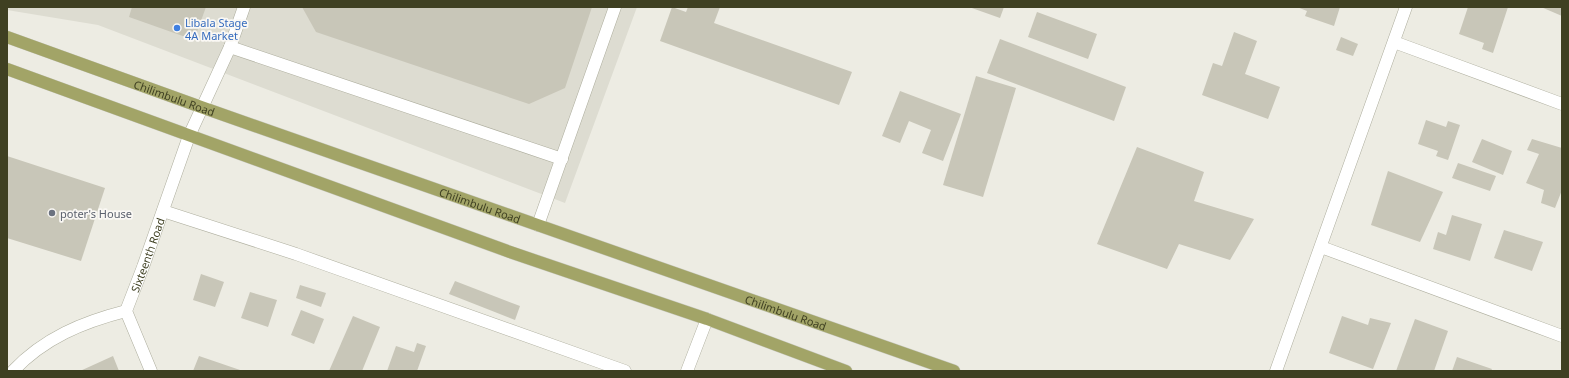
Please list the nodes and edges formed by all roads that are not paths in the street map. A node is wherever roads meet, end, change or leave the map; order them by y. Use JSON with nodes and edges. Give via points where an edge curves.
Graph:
{"nodes":[{"id":1,"x":244,"y":7,"type":"edge"},
{"id":2,"x":615,"y":7,"type":"edge"},
{"id":3,"x":1406,"y":7,"type":"edge"},
{"id":4,"x":7,"y":38,"type":"edge"},
{"id":5,"x":1394,"y":42,"type":"junction"},
{"id":6,"x":230,"y":46,"type":"junction"},
{"id":7,"x":7,"y":69,"type":"edge"},
{"id":8,"x":1562,"y":104,"type":"edge"},
{"id":9,"x":201,"y":107,"type":"junction"},
{"id":10,"x":189,"y":136,"type":"junction"},
{"id":11,"x":562,"y":159,"type":"junction"},
{"id":12,"x":163,"y":211,"type":"junction"},
{"id":13,"x":538,"y":225,"type":"junction"},
{"id":14,"x":1321,"y":247,"type":"junction"},
{"id":15,"x":126,"y":311,"type":"junction"},
{"id":16,"x":706,"y":319,"type":"junction"},
{"id":17,"x":1562,"y":336,"type":"edge"},
{"id":18,"x":13,"y":371,"type":"edge"},
{"id":19,"x":151,"y":371,"type":"edge"},
{"id":20,"x":625,"y":371,"type":"edge"},
{"id":21,"x":686,"y":371,"type":"edge"},
{"id":22,"x":846,"y":371,"type":"edge"},
{"id":23,"x":954,"y":371,"type":"edge"},
{"id":24,"x":1276,"y":371,"type":"edge"}],
"edges":[{"from":1,"to":6,"type":"street","name":"Sixteenth Road"},
{"from":2,"to":11,"type":"street"},
{"from":3,"to":5,"type":"street"},
{"from":4,"to":9,"type":"main road","name":"Chilimbulu Road"},
{"from":5,"to":8,"type":"street"},
{"from":5,"to":14,"type":"street"},
{"from":6,"to":9,"type":"street","name":"Sixteenth Road"},
{"from":6,"to":11,"type":"street"},
{"from":7,"to":10,"type":"main road"},
{"from":9,"to":10,"type":"street","name":"Sixteenth Road"},
{"from":9,"to":13,"type":"main road","name":"Chilimbulu Road"},
{"from":10,"to":12,"type":"street","name":"Sixteenth Road"},
{"from":10,"to":16,"type":"main road","via":[[510,252]]},
{"from":11,"to":13,"type":"street"},
{"from":12,"to":15,"type":"street","name":"Sixteenth Road"},
{"from":12,"to":20,"type":"street","via":[[296,254]]},
{"from":13,"to":23,"type":"main road","name":"Chilimbulu Road"},
{"from":14,"to":17,"type":"street"},
{"from":14,"to":24,"type":"street"},
{"from":15,"to":18,"type":"street","via":[[101,317],[62,333],[27,356]]},
{"from":15,"to":19,"type":"street"},
{"from":16,"to":21,"type":"street"},
{"from":16,"to":22,"type":"main road"}]}
